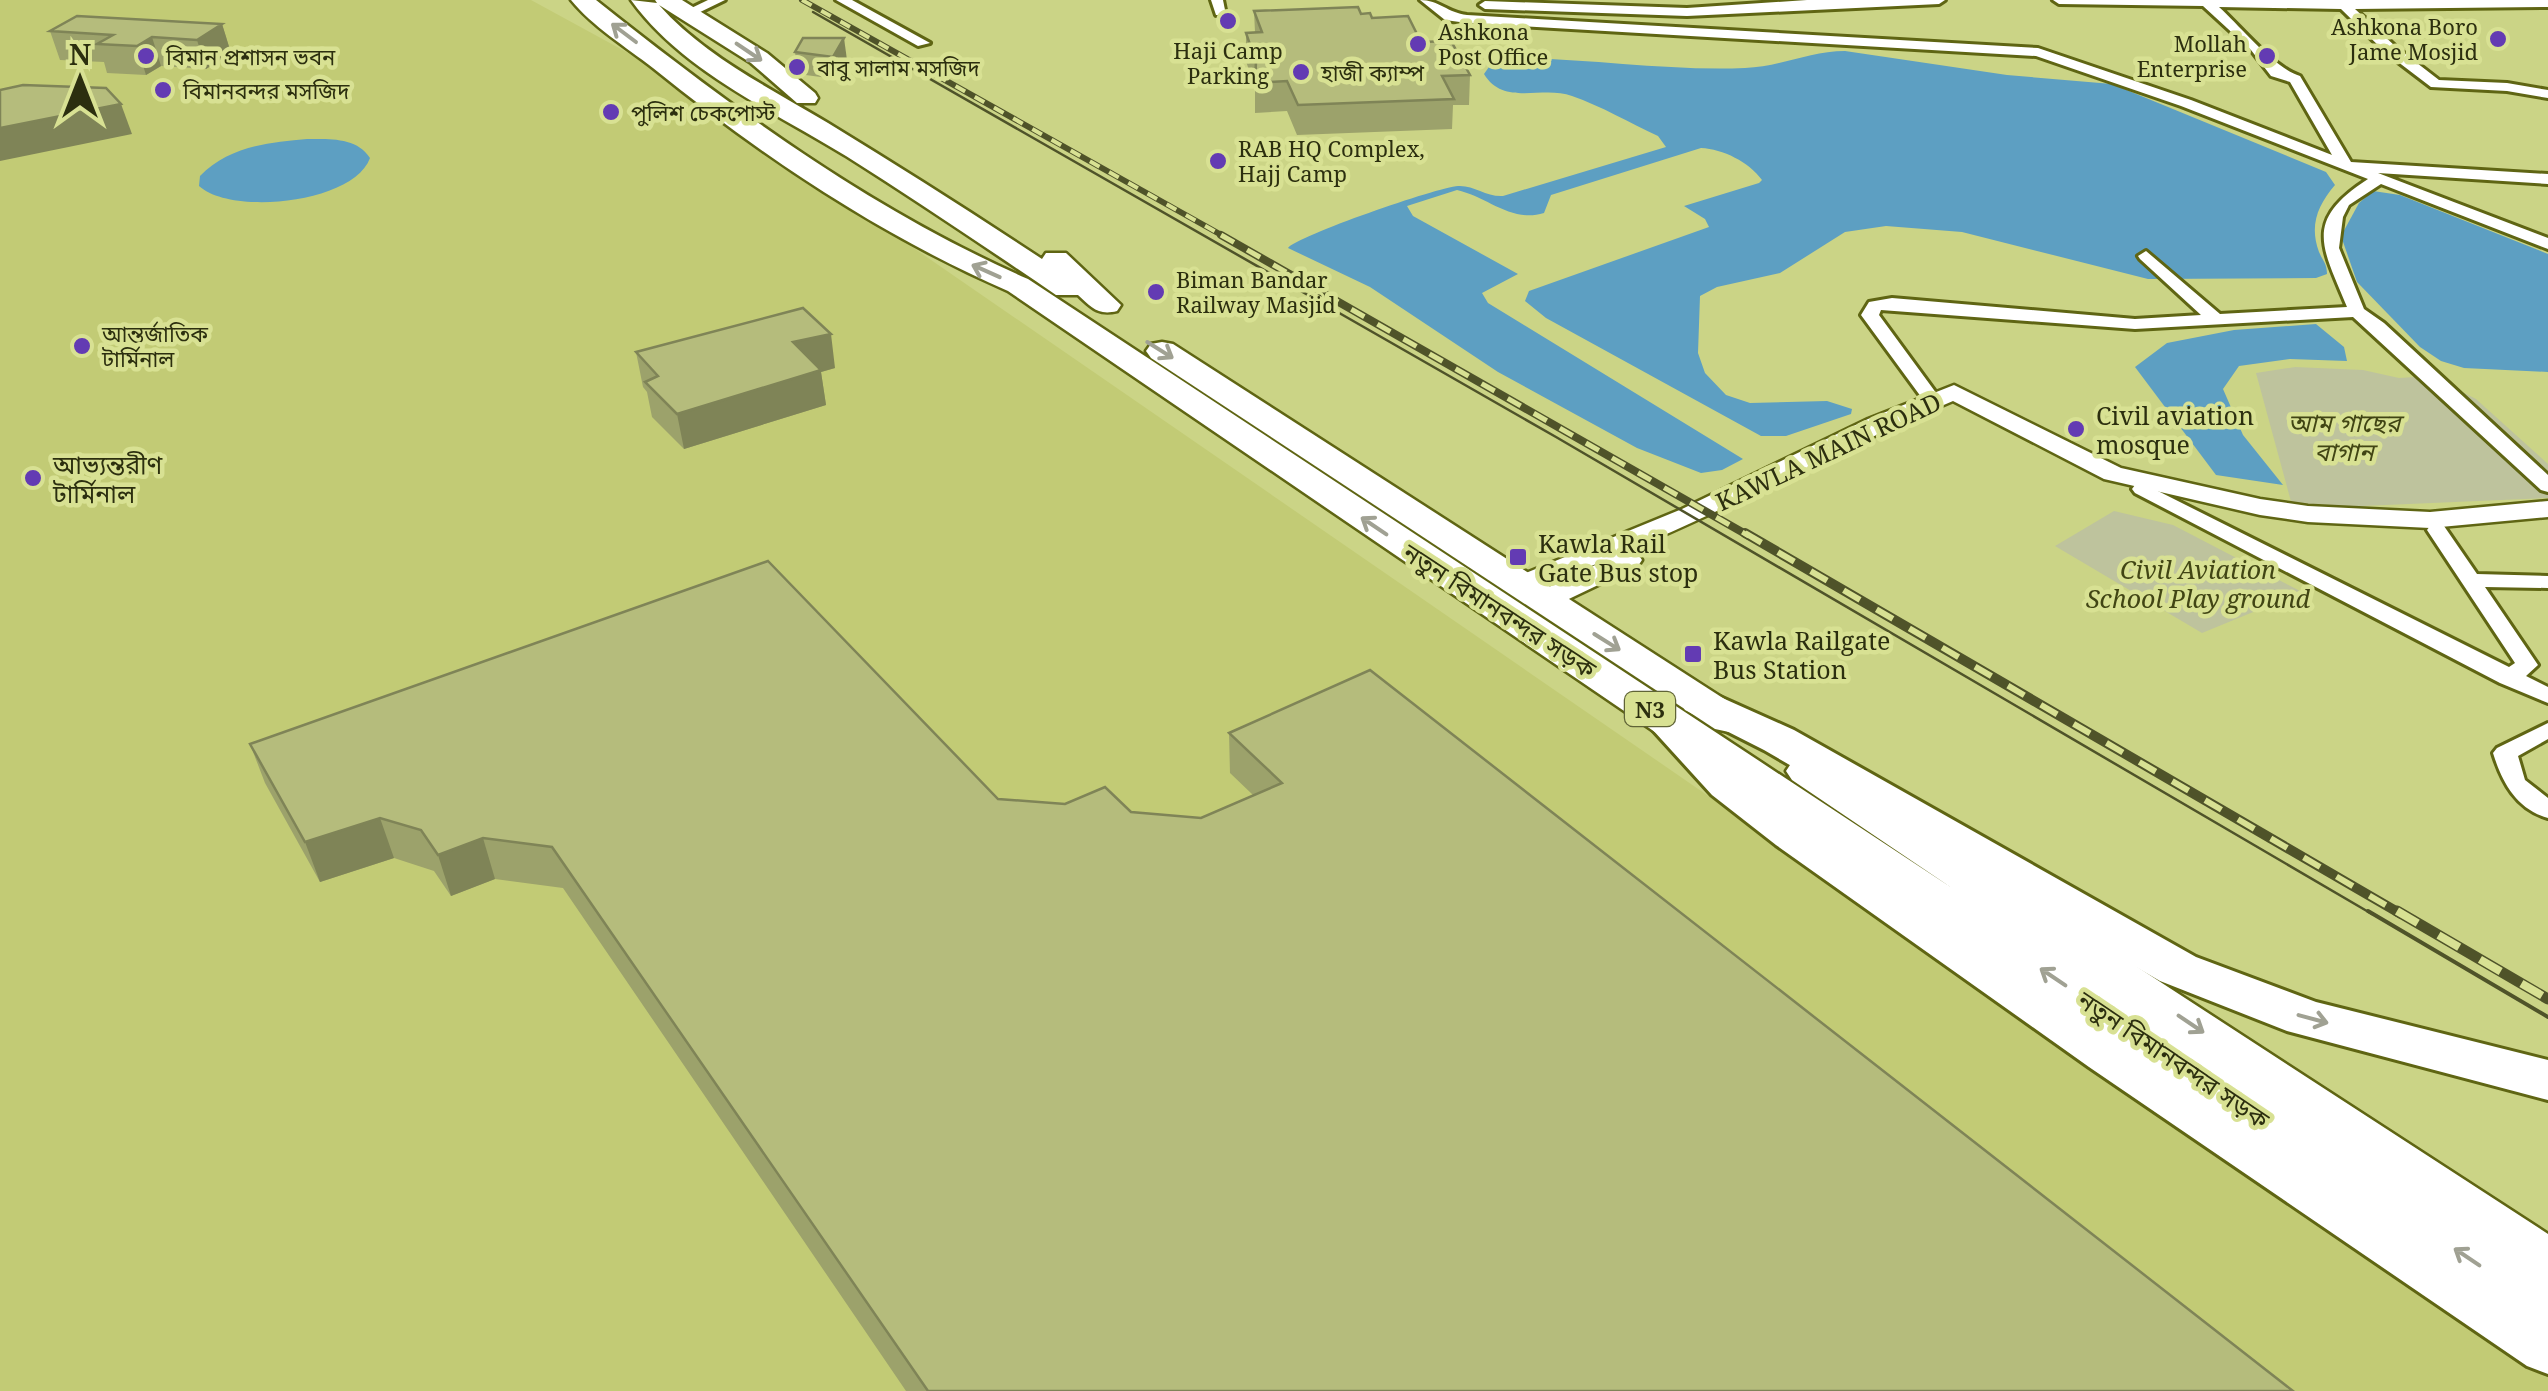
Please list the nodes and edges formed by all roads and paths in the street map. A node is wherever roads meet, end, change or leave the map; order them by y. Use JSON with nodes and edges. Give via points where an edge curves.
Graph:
{"nodes":[{"id":1,"x":582,"y":0,"type":"edge"},
{"id":2,"x":642,"y":0,"type":"edge"},
{"id":3,"x":719,"y":0,"type":"edge"},
{"id":4,"x":842,"y":0,"type":"edge"},
{"id":5,"x":1924,"y":0,"type":"edge"},
{"id":6,"x":1939,"y":0,"type":"edge"},
{"id":7,"x":2059,"y":0,"type":"edge"},
{"id":8,"x":2109,"y":1,"type":"edge"},
{"id":9,"x":1429,"y":2,"type":"edge"},
{"id":10,"x":2206,"y":2,"type":"edge"},
{"id":11,"x":2324,"y":2,"type":"edge"},
{"id":12,"x":2424,"y":2,"type":"edge"},
{"id":13,"x":1563,"y":3,"type":"edge"},
{"id":14,"x":2548,"y":3,"type":"edge"},
{"id":15,"x":1738,"y":4,"type":"edge"},
{"id":16,"x":2344,"y":5,"type":"junction"},
{"id":17,"x":676,"y":6,"type":"edge"},
{"id":18,"x":922,"y":43,"type":"dead end"},
{"id":19,"x":2548,"y":94,"type":"edge"},
{"id":20,"x":748,"y":106,"type":"junction"},
{"id":21,"x":2346,"y":166,"type":"junction"},
{"id":22,"x":2378,"y":179,"type":"junction"},
{"id":23,"x":2548,"y":179,"type":"edge"},
{"id":24,"x":2548,"y":244,"type":"edge"},
{"id":25,"x":2146,"y":256,"type":"dead end"},
{"id":26,"x":1106,"y":305,"type":"dead end"},
{"id":27,"x":2357,"y":312,"type":"junction"},
{"id":28,"x":2216,"y":320,"type":"junction"},
{"id":29,"x":1932,"y":401,"type":"junction"},
{"id":30,"x":2548,"y":486,"type":"edge"},
{"id":31,"x":2142,"y":488,"type":"junction"},
{"id":32,"x":2548,"y":509,"type":"edge"},
{"id":33,"x":2548,"y":521,"type":"edge"},
{"id":34,"x":2437,"y":530,"type":"junction"},
{"id":35,"x":2472,"y":580,"type":"junction"},
{"id":36,"x":2548,"y":582,"type":"edge"},
{"id":37,"x":1531,"y":594,"type":"junction"},
{"id":38,"x":2508,"y":678,"type":"junction"},
{"id":39,"x":2548,"y":696,"type":"edge"},
{"id":40,"x":1684,"y":710,"type":"junction"},
{"id":41,"x":2548,"y":730,"type":"edge"},
{"id":42,"x":2548,"y":810,"type":"edge"},
{"id":43,"x":2548,"y":1080,"type":"edge"},
{"id":44,"x":2548,"y":1262,"type":"edge"},
{"id":45,"x":2548,"y":1312,"type":"edge"},
{"id":46,"x":2548,"y":1348,"type":"edge"}],
"edges":[{"from":20,"to":1,"type":"highway","number":"N3","one_way":true,"via":[[666,66]]},
{"from":2,"to":20,"type":"highway","number":"N3"},
{"from":3,"to":17,"type":"street"},
{"from":4,"to":18,"type":"street"},
{"from":5,"to":6,"type":"street"},
{"from":5,"to":15,"type":"street"},
{"from":7,"to":8,"type":"street"},
{"from":8,"to":10,"type":"street"},
{"from":9,"to":13,"type":"street"},
{"from":9,"to":21,"type":"street","via":[[1467,19],[2015,48],[2078,63]]},
{"from":10,"to":11,"type":"street"},
{"from":10,"to":21,"type":"street","via":[[2276,74],[2295,79]]},
{"from":11,"to":16,"type":"street"},
{"from":12,"to":14,"type":"street"},
{"from":12,"to":16,"type":"street"},
{"from":13,"to":15,"type":"street","via":[[1659,12]]},
{"from":16,"to":19,"type":"street","via":[[2436,84]]},
{"from":17,"to":26,"type":"highway","one_way":true,"via":[[882,149],[1035,242]]},
{"from":20,"to":37,"type":"highway","name":"নতুন বিমানবন্দর সড়ক","number":"N3","one_way":true,"via":[[1025,258]]},
{"from":40,"to":20,"type":"highway","name":"নতুন বিমানবন্দর সড়ক","number":"N3","one_way":true,"via":[[1018,285],[888,220]]},
{"from":21,"to":22,"type":"street"},
{"from":21,"to":23,"type":"street"},
{"from":22,"to":24,"type":"street"},
{"from":22,"to":27,"type":"street","via":[[2343,202],[2331,236],[2337,270]]},
{"from":25,"to":28,"type":"street"},
{"from":27,"to":28,"type":"street"},
{"from":27,"to":30,"type":"street"},
{"from":28,"to":29,"type":"street","via":[[2135,324],[1875,306],[1870,314]]},
{"from":29,"to":32,"type":"street","name":"KAWLA MAIN ROAD","via":[[1954,392],[2112,474],[2260,507],[2430,520]]},
{"from":29,"to":37,"type":"street","name":"KAWLA MAIN ROAD"},
{"from":31,"to":34,"type":"street","name":"KAWLA MAIN ROAD","via":[[2264,515]]},
{"from":31,"to":37,"type":"street","name":"KAWLA MAIN ROAD","via":[[1952,405]]},
{"from":31,"to":38,"type":"street"},
{"from":33,"to":34,"type":"street","name":"KAWLA MAIN ROAD"},
{"from":34,"to":35,"type":"street"},
{"from":35,"to":36,"type":"street"},
{"from":35,"to":38,"type":"street","via":[[2527,665]]},
{"from":37,"to":40,"type":"highway","name":"নতুন বিমানবন্দর সড়ক","number":"N3","one_way":true},
{"from":38,"to":39,"type":"street"},
{"from":40,"to":43,"type":"highway","one_way":true,"via":[[1809,757],[2192,975],[2305,1018]]},
{"from":40,"to":44,"type":"highway","name":"নতুন বিমানবন্দর সড়ক","number":"N3","one_way":true},
{"from":45,"to":40,"type":"highway","name":"নতুন বিমানবন্দর সড়ক","number":"N3","one_way":true},
{"from":40,"to":46,"type":"highway","via":[[1728,784],[1792,834]]},
{"from":41,"to":42,"type":"street","via":[[2505,753],[2514,783]]}]}
